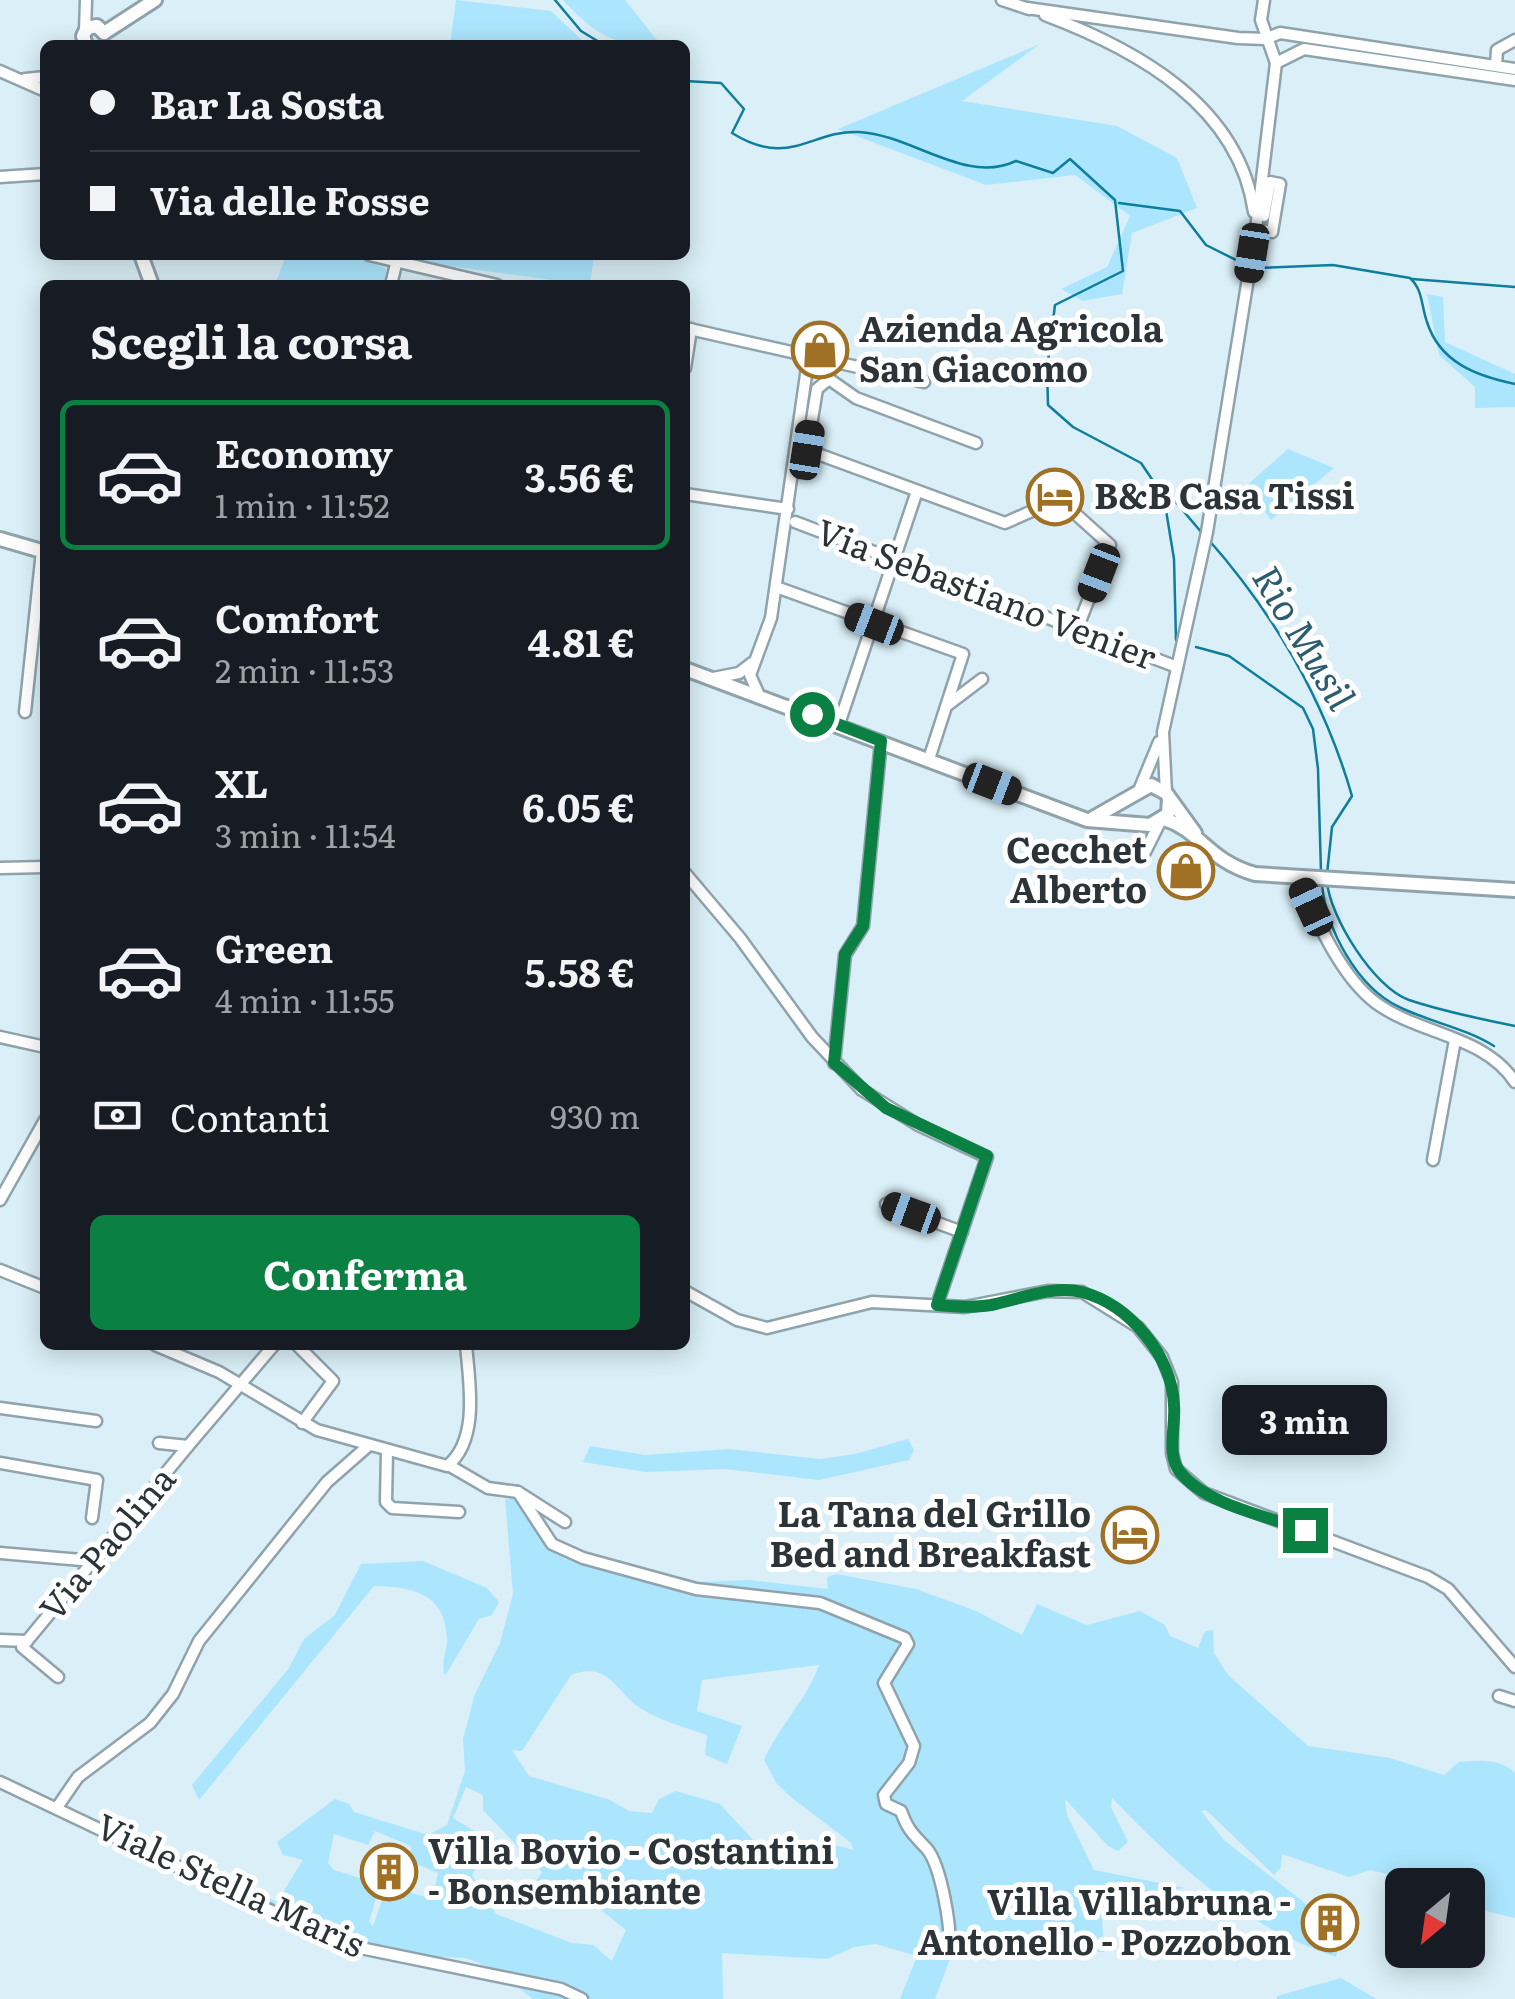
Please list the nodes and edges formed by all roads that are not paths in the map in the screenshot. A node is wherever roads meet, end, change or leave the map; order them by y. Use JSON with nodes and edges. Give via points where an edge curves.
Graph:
{"nodes":[{"id":1,"x":86,"y":0,"type":"edge"},
{"id":2,"x":155,"y":0,"type":"edge"},
{"id":3,"x":1002,"y":0,"type":"edge"},
{"id":4,"x":1264,"y":0,"type":"edge"},
{"id":5,"x":1027,"y":8,"type":"junction"},
{"id":6,"x":1131,"y":23,"type":"junction"},
{"id":7,"x":103,"y":39,"type":"edge"},
{"id":8,"x":1265,"y":39,"type":"junction"},
{"id":9,"x":86,"y":40,"type":"edge"},
{"id":10,"x":87,"y":40,"type":"edge"},
{"id":11,"x":1515,"y":40,"type":"edge"},
{"id":12,"x":1124,"y":51,"type":"junction"},
{"id":13,"x":1276,"y":62,"type":"junction"},
{"id":14,"x":1496,"y":66,"type":"junction"},
{"id":15,"x":1515,"y":69,"type":"edge"},
{"id":16,"x":0,"y":70,"type":"edge"},
{"id":17,"x":40,"y":77,"type":"edge"},
{"id":18,"x":24,"y":79,"type":"junction"},
{"id":19,"x":1515,"y":80,"type":"edge"},
{"id":20,"x":40,"y":90,"type":"edge"},
{"id":21,"x":40,"y":174,"type":"edge"},
{"id":22,"x":0,"y":177,"type":"edge"},
{"id":23,"x":1262,"y":178,"type":"junction"},
{"id":24,"x":1249,"y":181,"type":"junction"},
{"id":25,"x":1259,"y":230,"type":"junction"},
{"id":26,"x":384,"y":260,"type":"edge"},
{"id":27,"x":396,"y":264,"type":"junction"},
{"id":28,"x":393,"y":280,"type":"edge"},
{"id":29,"x":473,"y":280,"type":"edge"},
{"id":30,"x":690,"y":328,"type":"edge"},
{"id":31,"x":809,"y":354,"type":"junction"},
{"id":32,"x":824,"y":358,"type":"junction"},
{"id":33,"x":837,"y":361,"type":"junction"},
{"id":34,"x":831,"y":380,"type":"junction"},
{"id":35,"x":924,"y":382,"type":"dead end"},
{"id":36,"x":976,"y":443,"type":"dead end"},
{"id":37,"x":916,"y":492,"type":"junction"},
{"id":38,"x":690,"y":495,"type":"edge"},
{"id":39,"x":788,"y":509,"type":"junction"},
{"id":40,"x":795,"y":522,"type":"dead end"},
{"id":41,"x":0,"y":539,"type":"edge"},
{"id":42,"x":40,"y":550,"type":"edge"},
{"id":43,"x":894,"y":559,"type":"junction"},
{"id":44,"x":40,"y":578,"type":"edge"},
{"id":45,"x":776,"y":587,"type":"junction"},
{"id":46,"x":874,"y":624,"type":"junction"},
{"id":47,"x":1077,"y":629,"type":"junction"},
{"id":48,"x":756,"y":659,"type":"junction"},
{"id":49,"x":1178,"y":668,"type":"junction"},
{"id":50,"x":690,"y":671,"type":"edge"},
{"id":51,"x":751,"y":672,"type":"junction"},
{"id":52,"x":982,"y":679,"type":"dead end"},
{"id":53,"x":718,"y":680,"type":"junction"},
{"id":54,"x":758,"y":694,"type":"junction"},
{"id":55,"x":948,"y":705,"type":"junction"},
{"id":56,"x":25,"y":712,"type":"dead end"},
{"id":57,"x":839,"y":724,"type":"junction"},
{"id":58,"x":1163,"y":732,"type":"junction"},
{"id":59,"x":881,"y":741,"type":"junction"},
{"id":60,"x":929,"y":760,"type":"junction"},
{"id":61,"x":1136,"y":792,"type":"junction"},
{"id":62,"x":1167,"y":795,"type":"junction"},
{"id":63,"x":1087,"y":820,"type":"junction"},
{"id":64,"x":1162,"y":821,"type":"junction"},
{"id":65,"x":1141,"y":822,"type":"junction"},
{"id":66,"x":1198,"y":840,"type":"junction"},
{"id":67,"x":0,"y":868,"type":"edge"},
{"id":68,"x":40,"y":868,"type":"edge"},
{"id":69,"x":690,"y":879,"type":"edge"},
{"id":70,"x":1304,"y":880,"type":"junction"},
{"id":71,"x":1515,"y":890,"type":"edge"},
{"id":72,"x":0,"y":1037,"type":"edge"},
{"id":73,"x":1455,"y":1040,"type":"junction"},
{"id":74,"x":40,"y":1046,"type":"edge"},
{"id":75,"x":834,"y":1063,"type":"junction"},
{"id":76,"x":1515,"y":1082,"type":"edge"},
{"id":77,"x":40,"y":1129,"type":"edge"},
{"id":78,"x":1433,"y":1160,"type":"dead end"},
{"id":79,"x":0,"y":1200,"type":"edge"},
{"id":80,"x":886,"y":1204,"type":"dead end"},
{"id":81,"x":962,"y":1232,"type":"junction"},
{"id":82,"x":0,"y":1270,"type":"edge"},
{"id":83,"x":40,"y":1286,"type":"edge"},
{"id":84,"x":690,"y":1294,"type":"edge"},
{"id":85,"x":937,"y":1305,"type":"junction"},
{"id":86,"x":167,"y":1350,"type":"edge"},
{"id":87,"x":270,"y":1350,"type":"edge"},
{"id":88,"x":303,"y":1350,"type":"edge"},
{"id":89,"x":467,"y":1350,"type":"edge"},
{"id":90,"x":238,"y":1386,"type":"junction"},
{"id":91,"x":0,"y":1408,"type":"edge"},
{"id":92,"x":96,"y":1421,"type":"dead end"},
{"id":93,"x":302,"y":1423,"type":"junction"},
{"id":94,"x":159,"y":1443,"type":"dead end"},
{"id":95,"x":188,"y":1446,"type":"junction"},
{"id":96,"x":368,"y":1446,"type":"junction"},
{"id":97,"x":386,"y":1450,"type":"junction"},
{"id":98,"x":0,"y":1463,"type":"edge"},
{"id":99,"x":451,"y":1464,"type":"junction"},
{"id":100,"x":518,"y":1492,"type":"junction"},
{"id":101,"x":459,"y":1512,"type":"dead end"},
{"id":102,"x":92,"y":1518,"type":"dead end"},
{"id":103,"x":565,"y":1522,"type":"dead end"},
{"id":104,"x":0,"y":1553,"type":"edge"},
{"id":105,"x":94,"y":1561,"type":"junction"},
{"id":106,"x":0,"y":1640,"type":"edge"},
{"id":107,"x":27,"y":1641,"type":"junction"},
{"id":108,"x":1515,"y":1667,"type":"edge"},
{"id":109,"x":58,"y":1678,"type":"dead end"},
{"id":110,"x":1499,"y":1696,"type":"dead end"},
{"id":111,"x":1515,"y":1701,"type":"edge"},
{"id":112,"x":0,"y":1782,"type":"edge"},
{"id":113,"x":58,"y":1806,"type":"junction"},
{"id":114,"x":948,"y":1950,"type":"dead end"},
{"id":115,"x":582,"y":1999,"type":"edge"}],
"edges":[{"from":1,"to":9,"type":"street"},
{"from":2,"to":7,"type":"main road"},
{"from":3,"to":5,"type":"street"},
{"from":4,"to":8,"type":"street"},
{"from":5,"to":6,"type":"street"},
{"from":5,"to":12,"type":"street"},
{"from":6,"to":8,"type":"street"},
{"from":6,"to":12,"type":"street","via":[[1116,40]]},
{"from":7,"to":10,"type":"main road","via":[[97,26]]},
{"from":8,"to":13,"type":"street"},
{"from":8,"to":14,"type":"street","via":[[1280,33]]},
{"from":11,"to":14,"type":"street","via":[[1497,50]]},
{"from":12,"to":24,"type":"street","via":[[1212,116]]},
{"from":13,"to":19,"type":"street","via":[[1304,49]]},
{"from":13,"to":23,"type":"street"},
{"from":14,"to":15,"type":"street"},
{"from":16,"to":18,"type":"street"},
{"from":17,"to":18,"type":"street"},
{"from":18,"to":20,"type":"street"},
{"from":21,"to":22,"type":"street"},
{"from":23,"to":24,"type":"street"},
{"from":23,"to":25,"type":"street"},
{"from":24,"to":25,"type":"street"},
{"from":25,"to":49,"type":"street"},
{"from":26,"to":27,"type":"street"},
{"from":27,"to":28,"type":"street"},
{"from":27,"to":29,"type":"street"},
{"from":30,"to":31,"type":"street"},
{"from":31,"to":32,"type":"street"},
{"from":31,"to":39,"type":"street"},
{"from":32,"to":33,"type":"street"},
{"from":32,"to":34,"type":"street"},
{"from":33,"to":34,"type":"street","via":[[839,374]]},
{"from":33,"to":35,"type":"street"},
{"from":34,"to":36,"type":"street","via":[[856,398]]},
{"from":34,"to":37,"type":"street","via":[[817,389],[807,450]]},
{"from":37,"to":43,"type":"street"},
{"from":37,"to":47,"type":"street","via":[[1005,523],[1059,500],[1110,545]]},
{"from":38,"to":39,"type":"street"},
{"from":39,"to":45,"type":"street"},
{"from":40,"to":43,"type":"street","name":"Via Sebastiano Venier"},
{"from":41,"to":42,"type":"main road"},
{"from":43,"to":46,"type":"street"},
{"from":43,"to":47,"type":"street","name":"Via Sebastiano Venier"},
{"from":44,"to":56,"type":"street"},
{"from":45,"to":46,"type":"street"},
{"from":45,"to":48,"type":"street"},
{"from":46,"to":55,"type":"street","via":[[964,656]]},
{"from":46,"to":57,"type":"street"},
{"from":47,"to":49,"type":"street","name":"Via Sebastiano Venier"},
{"from":48,"to":51,"type":"street"},
{"from":48,"to":53,"type":"street"},
{"from":49,"to":58,"type":"street"},
{"from":50,"to":53,"type":"main road"},
{"from":51,"to":53,"type":"street","via":[[736,682]]},
{"from":51,"to":54,"type":"street"},
{"from":52,"to":55,"type":"street"},
{"from":53,"to":54,"type":"main road"},
{"from":54,"to":57,"type":"main road"},
{"from":55,"to":60,"type":"street"},
{"from":57,"to":59,"type":"main road"},
{"from":58,"to":61,"type":"street"},
{"from":58,"to":62,"type":"street"},
{"from":59,"to":60,"type":"main road"},
{"from":59,"to":75,"type":"street","via":[[863,926],[845,954]]},
{"from":60,"to":63,"type":"main road"},
{"from":61,"to":62,"type":"main road","via":[[1157,786]]},
{"from":61,"to":63,"type":"main road"},
{"from":61,"to":65,"type":"main road","via":[[1131,810]]},
{"from":62,"to":64,"type":"main road"},
{"from":62,"to":66,"type":"main road"},
{"from":63,"to":65,"type":"main road"},
{"from":64,"to":65,"type":"main road"},
{"from":64,"to":65,"type":"street","via":[[1144,854]]},
{"from":64,"to":66,"type":"main road"},
{"from":66,"to":70,"type":"main road","via":[[1236,868]]},
{"from":67,"to":68,"type":"street"},
{"from":69,"to":75,"type":"street"},
{"from":70,"to":71,"type":"main road"},
{"from":70,"to":73,"type":"street","via":[[1340,958],[1374,1002]]},
{"from":72,"to":74,"type":"street"},
{"from":73,"to":76,"type":"street","via":[[1490,1055]]},
{"from":73,"to":78,"type":"street"},
{"from":75,"to":81,"type":"street","via":[[886,1108],[987,1156]]},
{"from":77,"to":79,"type":"street"},
{"from":80,"to":81,"type":"street"},
{"from":81,"to":85,"type":"street"},
{"from":82,"to":83,"type":"street"},
{"from":84,"to":85,"type":"street","via":[[767,1328],[872,1302]]},
{"from":85,"to":108,"type":"street","via":[[991,1304],[1048,1291],[1082,1292],[1110,1306],[1162,1357],[1174,1395],[1172,1453],[1188,1481],[1204,1493],[1428,1577],[1448,1589]]},
{"from":86,"to":90,"type":"street"},
{"from":87,"to":90,"type":"street","name":"Via Paolina"},
{"from":88,"to":93,"type":"street","via":[[333,1380]]},
{"from":89,"to":99,"type":"street","via":[[472,1402]]},
{"from":90,"to":93,"type":"street"},
{"from":90,"to":95,"type":"street","name":"Via Paolina"},
{"from":91,"to":92,"type":"street"},
{"from":93,"to":96,"type":"street"},
{"from":94,"to":95,"type":"street","name":"Via Paolina"},
{"from":95,"to":105,"type":"street","name":"Via Paolina"},
{"from":96,"to":97,"type":"street"},
{"from":96,"to":113,"type":"street","via":[[327,1482],[200,1641],[150,1722],[78,1777]]},
{"from":97,"to":99,"type":"street"},
{"from":97,"to":101,"type":"street","via":[[386,1502],[392,1508]]},
{"from":98,"to":102,"type":"street","via":[[97,1480]]},
{"from":99,"to":100,"type":"street","via":[[488,1488]]},
{"from":100,"to":103,"type":"street"},
{"from":100,"to":114,"type":"street","via":[[552,1544],[583,1558],[696,1589],[820,1604],[906,1638],[884,1683],[914,1746],[884,1795],[886,1804],[901,1811],[910,1838],[929,1851],[952,1928]]},
{"from":104,"to":105,"type":"street"},
{"from":105,"to":107,"type":"street","name":"Via Paolina"},
{"from":106,"to":107,"type":"street","name":"Via Paolina"},
{"from":107,"to":109,"type":"street","name":"Via Paolina","via":[[22,1647]]},
{"from":110,"to":111,"type":"street"},
{"from":112,"to":113,"type":"street","name":"Viale Stella Maris"},
{"from":113,"to":115,"type":"street","name":"Viale Stella Maris","via":[[341,1944],[561,1988]]}]}
